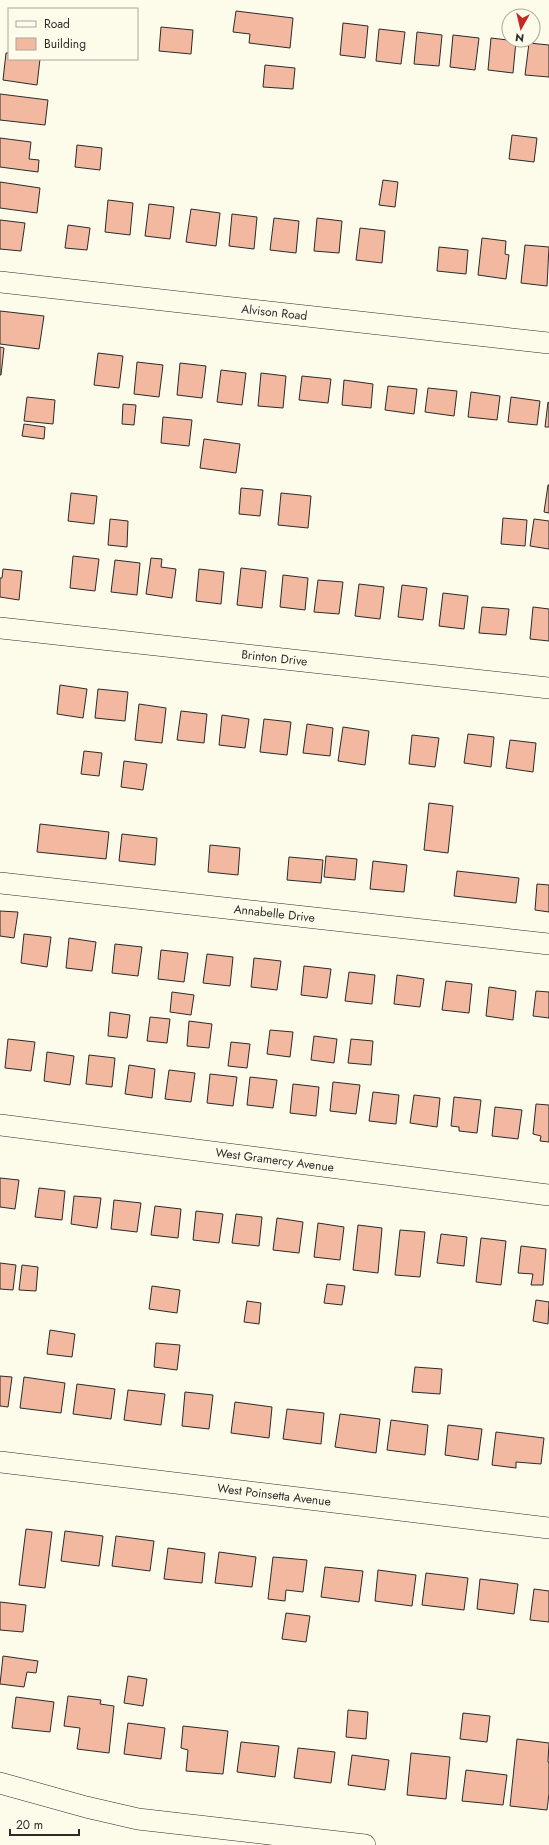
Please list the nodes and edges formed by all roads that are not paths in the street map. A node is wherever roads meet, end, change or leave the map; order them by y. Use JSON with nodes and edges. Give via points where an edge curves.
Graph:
{"nodes":[{"id":1,"x":0,"y":282,"type":"edge"},
{"id":2,"x":549,"y":343,"type":"edge"},
{"id":3,"x":0,"y":628,"type":"edge"},
{"id":4,"x":549,"y":688,"type":"edge"},
{"id":5,"x":0,"y":883,"type":"edge"},
{"id":6,"x":549,"y":944,"type":"edge"},
{"id":7,"x":0,"y":1125,"type":"edge"},
{"id":8,"x":549,"y":1195,"type":"edge"},
{"id":9,"x":0,"y":1462,"type":"edge"},
{"id":10,"x":549,"y":1528,"type":"edge"},
{"id":11,"x":0,"y":1783,"type":"edge"},
{"id":12,"x":365,"y":1845,"type":"edge"}],
"edges":[{"from":1,"to":2,"type":"street","name":"Alvison Road"},
{"from":3,"to":4,"type":"street","name":"Brinton Drive"},
{"from":5,"to":6,"type":"street","name":"Annabelle Drive"},
{"from":7,"to":8,"type":"street","name":"West Gramercy Avenue"},
{"from":9,"to":10,"type":"street","name":"West Poinsetta Avenue"},
{"from":11,"to":12,"type":"street","via":[[138,1819]]}]}
